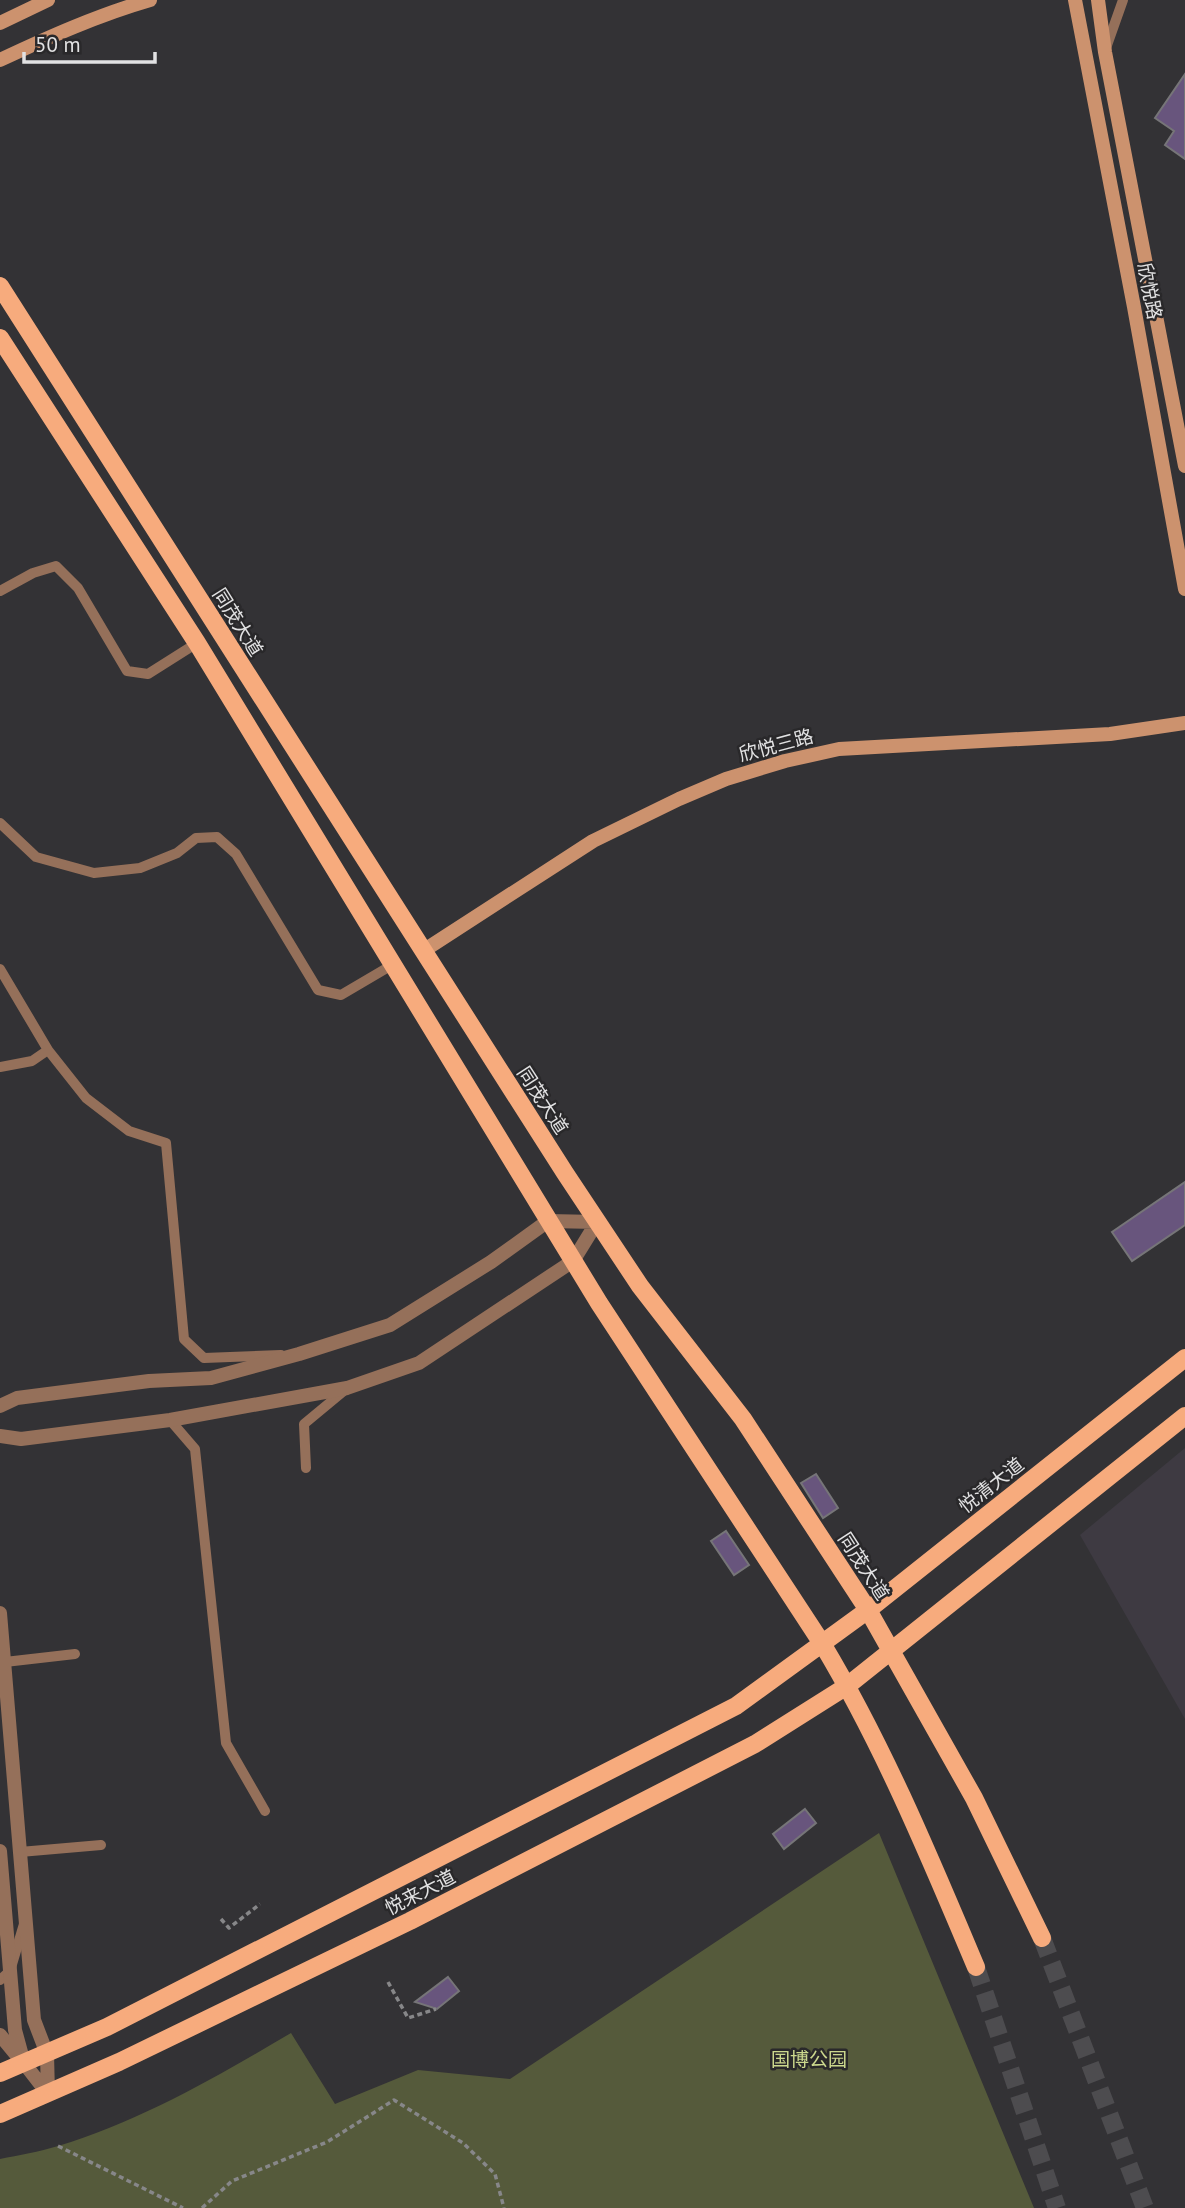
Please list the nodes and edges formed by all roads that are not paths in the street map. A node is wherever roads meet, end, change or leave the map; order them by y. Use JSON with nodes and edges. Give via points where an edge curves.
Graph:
{"nodes":[{"id":1,"x":48,"y":0,"type":"edge"},
{"id":2,"x":150,"y":0,"type":"edge"},
{"id":3,"x":1075,"y":0,"type":"edge"},
{"id":4,"x":1098,"y":0,"type":"edge"},
{"id":5,"x":1123,"y":0,"type":"edge"},
{"id":6,"x":0,"y":23,"type":"edge"},
{"id":7,"x":1105,"y":51,"type":"junction"},
{"id":8,"x":0,"y":60,"type":"edge"},
{"id":9,"x":0,"y":286,"type":"edge"},
{"id":10,"x":0,"y":338,"type":"edge"},
{"id":11,"x":1185,"y":466,"type":"edge"},
{"id":12,"x":1185,"y":589,"type":"edge"},
{"id":13,"x":0,"y":592,"type":"edge"},
{"id":14,"x":197,"y":643,"type":"junction"},
{"id":15,"x":1185,"y":723,"type":"edge"},
{"id":16,"x":0,"y":823,"type":"edge"},
{"id":17,"x":423,"y":951,"type":"junction"},
{"id":18,"x":393,"y":965,"type":"junction"},
{"id":19,"x":0,"y":969,"type":"edge"},
{"id":20,"x":48,"y":1050,"type":"junction"},
{"id":21,"x":0,"y":1067,"type":"edge"},
{"id":22,"x":548,"y":1221,"type":"junction"},
{"id":23,"x":597,"y":1222,"type":"junction"},
{"id":24,"x":573,"y":1261,"type":"junction"},
{"id":25,"x":299,"y":1354,"type":"junction"},
{"id":26,"x":1185,"y":1358,"type":"edge"},
{"id":27,"x":347,"y":1388,"type":"junction"},
{"id":28,"x":0,"y":1406,"type":"edge"},
{"id":29,"x":1185,"y":1416,"type":"edge"},
{"id":30,"x":170,"y":1420,"type":"junction"},
{"id":31,"x":0,"y":1436,"type":"edge"},
{"id":32,"x":306,"y":1468,"type":"dead end"},
{"id":33,"x":868,"y":1610,"type":"junction"},
{"id":34,"x":0,"y":1612,"type":"edge"},
{"id":35,"x":823,"y":1645,"type":"junction"},
{"id":36,"x":892,"y":1650,"type":"junction"},
{"id":37,"x":75,"y":1654,"type":"dead end"},
{"id":38,"x":2,"y":1661,"type":"edge"},
{"id":39,"x":847,"y":1686,"type":"junction"},
{"id":40,"x":265,"y":1811,"type":"dead end"},
{"id":41,"x":101,"y":1845,"type":"dead end"},
{"id":42,"x":20,"y":1852,"type":"junction"},
{"id":43,"x":0,"y":1853,"type":"edge"},
{"id":44,"x":0,"y":1871,"type":"edge"},
{"id":45,"x":26,"y":1917,"type":"junction"},
{"id":46,"x":1042,"y":1938,"type":"tunnel mouth"},
{"id":47,"x":976,"y":1967,"type":"tunnel mouth"},
{"id":48,"x":5,"y":1975,"type":"edge"},
{"id":49,"x":0,"y":2035,"type":"edge"},
{"id":50,"x":47,"y":2054,"type":"junction"},
{"id":51,"x":24,"y":2063,"type":"junction"},
{"id":52,"x":0,"y":2073,"type":"edge"},
{"id":53,"x":48,"y":2094,"type":"junction"},
{"id":54,"x":0,"y":2114,"type":"edge"}],
"edges":[{"from":1,"to":6,"type":"main road"},
{"from":2,"to":8,"type":"main road","via":[[53,35]]},
{"from":3,"to":12,"type":"main road","name":"欣悦路"},
{"from":4,"to":7,"type":"main road","name":"欣悦路"},
{"from":5,"to":7,"type":"lane"},
{"from":7,"to":11,"type":"main road","name":"欣悦路"},
{"from":9,"to":17,"type":"main road","name":"同茂大道"},
{"from":10,"to":14,"type":"main road"},
{"from":13,"to":14,"type":"lane","via":[[56,566],[78,588],[127,671],[148,674]]},
{"from":14,"to":18,"type":"main road"},
{"from":15,"to":17,"type":"main road","name":"欣悦三路","via":[[1110,734],[839,749],[726,779],[593,841]]},
{"from":16,"to":18,"type":"lane","via":[[36,857],[94,873],[140,868],[177,853],[196,838],[217,837],[236,854],[318,990],[341,995]]},
{"from":17,"to":23,"type":"main road","name":"同茂大道"},
{"from":18,"to":22,"type":"main road"},
{"from":19,"to":20,"type":"lane"},
{"from":20,"to":21,"type":"lane","via":[[32,1061]]},
{"from":20,"to":25,"type":"lane","via":[[86,1098],[129,1131],[166,1143],[184,1339],[204,1358]]},
{"from":22,"to":23,"type":"street"},
{"from":22,"to":24,"type":"main road"},
{"from":22,"to":25,"type":"street","via":[[390,1325]]},
{"from":23,"to":24,"type":"street"},
{"from":23,"to":33,"type":"main road","name":"同茂大道","via":[[640,1286],[743,1419]]},
{"from":24,"to":27,"type":"street","via":[[419,1363]]},
{"from":24,"to":35,"type":"main road"},
{"from":25,"to":28,"type":"street","via":[[211,1378],[17,1398]]},
{"from":26,"to":33,"type":"main road","name":"悦清大道"},
{"from":27,"to":30,"type":"street"},
{"from":27,"to":32,"type":"lane","via":[[304,1424]]},
{"from":29,"to":36,"type":"main road"},
{"from":30,"to":31,"type":"street","via":[[21,1439]]},
{"from":30,"to":40,"type":"lane","via":[[195,1449],[226,1742]]},
{"from":33,"to":35,"type":"main road","name":"悦清大道"},
{"from":33,"to":36,"type":"main road","name":"同茂大道"},
{"from":34,"to":38,"type":"street"},
{"from":35,"to":39,"type":"main road"},
{"from":35,"to":50,"type":"main road","name":"悦来大道","via":[[736,1706],[107,2028]]},
{"from":36,"to":39,"type":"main road"},
{"from":36,"to":46,"type":"main road","name":"同茂大道","via":[[974,1798]]},
{"from":37,"to":38,"type":"lane"},
{"from":38,"to":42,"type":"street"},
{"from":39,"to":47,"type":"main road","via":[[918,1830]]},
{"from":39,"to":53,"type":"main road","name":"悦来大道","via":[[755,1744],[635,1807],[411,1921]]},
{"from":41,"to":42,"type":"lane"},
{"from":42,"to":45,"type":"street"},
{"from":43,"to":44,"type":"lane"},
{"from":43,"to":48,"type":"street"},
{"from":45,"to":48,"type":"lane"},
{"from":45,"to":50,"type":"street","via":[[34,2020]]},
{"from":48,"to":51,"type":"street"},
{"from":49,"to":51,"type":"street"},
{"from":50,"to":51,"type":"main road","name":"悦来大道"},
{"from":50,"to":53,"type":"street"},
{"from":51,"to":52,"type":"main road","name":"悦来大道"},
{"from":51,"to":53,"type":"street"},
{"from":53,"to":54,"type":"main road","name":"悦来大道"}]}
